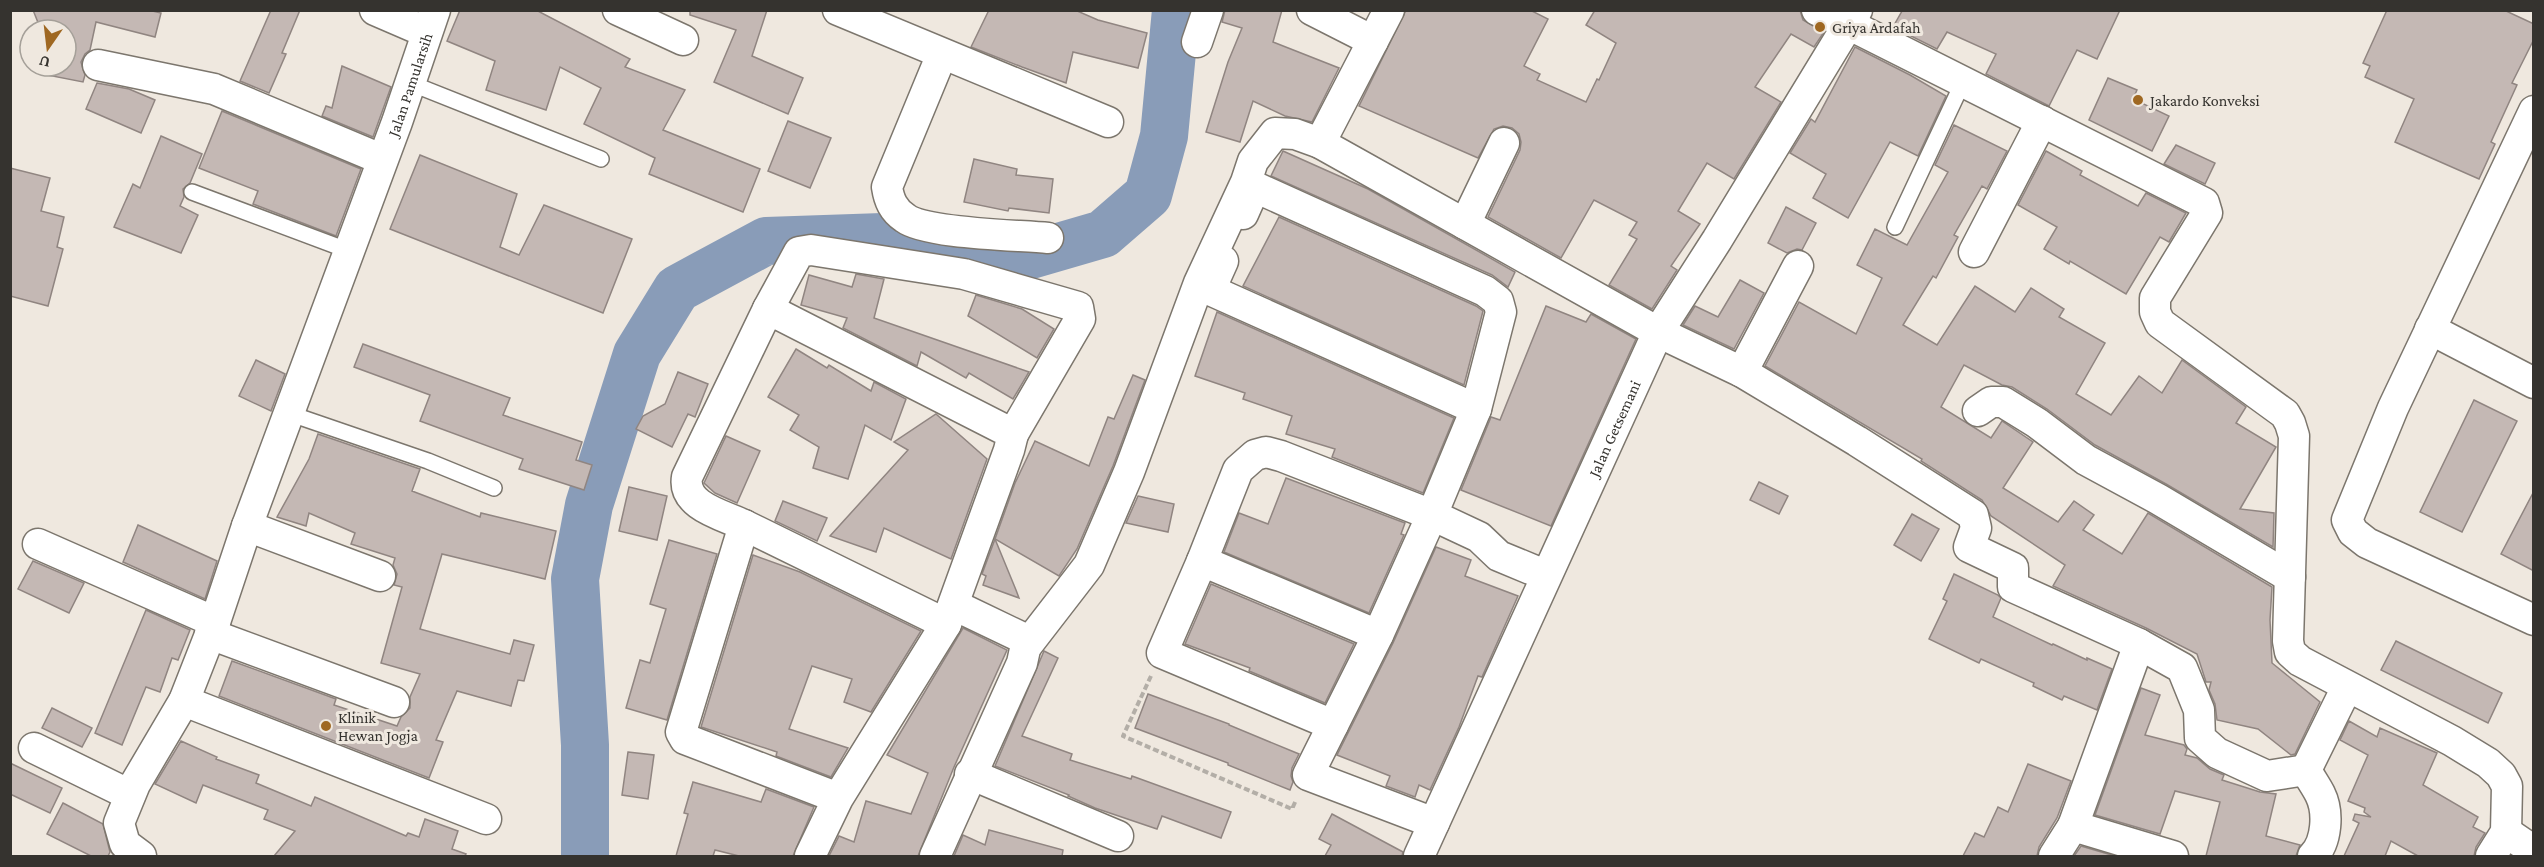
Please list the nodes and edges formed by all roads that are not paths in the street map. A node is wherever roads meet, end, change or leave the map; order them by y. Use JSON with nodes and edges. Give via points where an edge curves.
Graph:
{"nodes":[{"id":1,"x":375,"y":10,"type":"edge"},
{"id":2,"x":618,"y":10,"type":"edge"},
{"id":3,"x":838,"y":10,"type":"edge"},
{"id":4,"x":1208,"y":10,"type":"edge"},
{"id":5,"x":1312,"y":10,"type":"edge"},
{"id":6,"x":1389,"y":10,"type":"edge"},
{"id":7,"x":1817,"y":10,"type":"edge"},
{"id":8,"x":1853,"y":17,"type":"edge"},
{"id":9,"x":431,"y":21,"type":"edge"},
{"id":10,"x":683,"y":40,"type":"dead end"},
{"id":11,"x":1373,"y":41,"type":"junction"},
{"id":12,"x":1197,"y":42,"type":"dead end"},
{"id":13,"x":942,"y":54,"type":"junction"},
{"id":14,"x":98,"y":65,"type":"dead end"},
{"id":15,"x":1963,"y":82,"type":"junction"},
{"id":16,"x":410,"y":83,"type":"junction"},
{"id":17,"x":2042,"y":121,"type":"junction"},
{"id":18,"x":1108,"y":122,"type":"dead end"},
{"id":19,"x":2530,"y":129,"type":"edge"},
{"id":20,"x":1320,"y":142,"type":"junction"},
{"id":21,"x":1504,"y":143,"type":"dead end"},
{"id":22,"x":381,"y":159,"type":"junction"},
{"id":23,"x":602,"y":159,"type":"dead end"},
{"id":24,"x":192,"y":192,"type":"dead end"},
{"id":25,"x":1465,"y":224,"type":"junction"},
{"id":26,"x":1895,"y":227,"type":"dead end"},
{"id":27,"x":1048,"y":238,"type":"dead end"},
{"id":28,"x":347,"y":250,"type":"junction"},
{"id":29,"x":1974,"y":252,"type":"dead end"},
{"id":30,"x":1798,"y":266,"type":"dead end"},
{"id":31,"x":768,"y":309,"type":"junction"},
{"id":32,"x":2430,"y":328,"type":"junction"},
{"id":33,"x":1658,"y":332,"type":"junction"},
{"id":34,"x":1742,"y":372,"type":"junction"},
{"id":35,"x":2534,"y":383,"type":"edge"},
{"id":36,"x":1476,"y":409,"type":"junction"},
{"id":37,"x":1978,"y":411,"type":"dead end"},
{"id":38,"x":288,"y":413,"type":"junction"},
{"id":39,"x":1013,"y":434,"type":"junction"},
{"id":40,"x":495,"y":488,"type":"dead end"},
{"id":41,"x":1432,"y":515,"type":"junction"},
{"id":42,"x":744,"y":525,"type":"junction"},
{"id":43,"x":247,"y":526,"type":"junction"},
{"id":44,"x":38,"y":544,"type":"dead end"},
{"id":45,"x":1202,"y":561,"type":"junction"},
{"id":46,"x":1550,"y":566,"type":"junction"},
{"id":47,"x":380,"y":576,"type":"dead end"},
{"id":48,"x":2290,"y":577,"type":"junction"},
{"id":49,"x":950,"y":614,"type":"junction"},
{"id":50,"x":2534,"y":620,"type":"edge"},
{"id":51,"x":212,"y":628,"type":"junction"},
{"id":52,"x":1378,"y":635,"type":"junction"},
{"id":53,"x":1028,"y":644,"type":"junction"},
{"id":54,"x":2139,"y":644,"type":"junction"},
{"id":55,"x":2347,"y":687,"type":"junction"},
{"id":56,"x":184,"y":701,"type":"junction"},
{"id":57,"x":394,"y":702,"type":"dead end"},
{"id":58,"x":1333,"y":726,"type":"junction"},
{"id":59,"x":34,"y":748,"type":"dead end"},
{"id":60,"x":2306,"y":770,"type":"junction"},
{"id":61,"x":970,"y":774,"type":"junction"},
{"id":62,"x":130,"y":795,"type":"junction"},
{"id":63,"x":838,"y":798,"type":"junction"},
{"id":64,"x":486,"y":819,"type":"dead end"},
{"id":65,"x":1434,"y":823,"type":"junction"},
{"id":66,"x":2073,"y":826,"type":"junction"},
{"id":67,"x":1118,"y":836,"type":"dead end"},
{"id":68,"x":2498,"y":844,"type":"edge"},
{"id":69,"x":2534,"y":851,"type":"edge"},
{"id":70,"x":141,"y":856,"type":"edge"},
{"id":71,"x":810,"y":856,"type":"edge"},
{"id":72,"x":935,"y":856,"type":"edge"},
{"id":73,"x":1419,"y":856,"type":"edge"},
{"id":74,"x":2054,"y":856,"type":"edge"},
{"id":75,"x":2173,"y":856,"type":"edge"},
{"id":76,"x":2313,"y":856,"type":"edge"}],
"edges":[{"from":1,"to":9,"type":"street"},
{"from":2,"to":10,"type":"street"},
{"from":3,"to":13,"type":"street"},
{"from":4,"to":12,"type":"street"},
{"from":5,"to":11,"type":"street"},
{"from":6,"to":11,"type":"street"},
{"from":7,"to":8,"type":"street"},
{"from":8,"to":15,"type":"street"},
{"from":8,"to":33,"type":"street","name":"Jalan Getsemani"},
{"from":9,"to":16,"type":"street","name":"Jalan Pamularsih"},
{"from":11,"to":20,"type":"street"},
{"from":13,"to":18,"type":"street"},
{"from":13,"to":27,"type":"street","via":[[886,187],[889,202],[906,219],[946,230]]},
{"from":14,"to":22,"type":"street","via":[[214,89]]},
{"from":15,"to":17,"type":"street"},
{"from":15,"to":26,"type":"lane"},
{"from":16,"to":22,"type":"street","name":"Jalan Pamularsih"},
{"from":16,"to":23,"type":"lane"},
{"from":17,"to":29,"type":"street"},
{"from":17,"to":48,"type":"street","via":[[2207,207],[2207,213],[2155,297],[2155,312],[2160,323],[2284,414],[2290,423],[2294,436]]},
{"from":19,"to":32,"type":"street"},
{"from":20,"to":25,"type":"street"},
{"from":20,"to":53,"type":"street","via":[[1275,133],[1253,162],[1199,283],[1129,472],[1089,565]]},
{"from":21,"to":25,"type":"street"},
{"from":22,"to":28,"type":"street","name":"Jalan Pamularsih"},
{"from":24,"to":28,"type":"lane"},
{"from":25,"to":33,"type":"street"},
{"from":28,"to":38,"type":"street","name":"Jalan Pamularsih"},
{"from":30,"to":34,"type":"street"},
{"from":31,"to":39,"type":"street"},
{"from":31,"to":39,"type":"street","via":[[799,252],[811,250],[964,274],[1078,307],[1080,319]]},
{"from":31,"to":42,"type":"street","via":[[686,484],[695,501]]},
{"from":32,"to":35,"type":"street"},
{"from":32,"to":50,"type":"street","via":[[2347,520],[2353,532],[2367,543]]},
{"from":33,"to":34,"type":"street"},
{"from":33,"to":46,"type":"street","name":"Jalan Getsemani"},
{"from":34,"to":54,"type":"street","via":[[1973,515],[1976,528],[1969,547],[2013,568],[2013,587]]},
{"from":36,"to":36,"type":"street","via":[[1210,290],[1255,187],[1494,297],[1501,312]]},
{"from":36,"to":41,"type":"street"},
{"from":37,"to":48,"type":"street","via":[[1991,402],[2003,402],[2086,460]]},
{"from":38,"to":40,"type":"lane"},
{"from":38,"to":43,"type":"street","name":"Jalan Pamularsih"},
{"from":39,"to":49,"type":"street"},
{"from":41,"to":45,"type":"street","via":[[1266,452],[1248,459],[1233,479]]},
{"from":41,"to":46,"type":"street","via":[[1479,537],[1499,556]]},
{"from":41,"to":52,"type":"street"},
{"from":42,"to":49,"type":"street"},
{"from":42,"to":63,"type":"street","via":[[681,732],[685,739]]},
{"from":43,"to":47,"type":"street"},
{"from":43,"to":51,"type":"street","name":"Jalan Pamularsih"},
{"from":44,"to":51,"type":"street"},
{"from":45,"to":52,"type":"street"},
{"from":45,"to":58,"type":"street","via":[[1162,653]]},
{"from":46,"to":65,"type":"street","name":"Jalan Getsemani"},
{"from":48,"to":55,"type":"street","via":[[2290,652]]},
{"from":49,"to":53,"type":"street","via":[[1027,640]]},
{"from":49,"to":63,"type":"street"},
{"from":51,"to":56,"type":"street","name":"Jalan Pamularsih"},
{"from":51,"to":57,"type":"street"},
{"from":52,"to":58,"type":"street"},
{"from":53,"to":61,"type":"street"},
{"from":54,"to":60,"type":"street","via":[[2182,668],[2199,710],[2200,738],[2217,753],[2267,776]]},
{"from":54,"to":66,"type":"street"},
{"from":55,"to":60,"type":"street"},
{"from":55,"to":68,"type":"street","via":[[2488,763],[2501,774],[2507,786]]},
{"from":56,"to":62,"type":"street","name":"Jalan Pamularsih"},
{"from":56,"to":64,"type":"street"},
{"from":58,"to":65,"type":"street","via":[[1308,775]]},
{"from":59,"to":62,"type":"street"},
{"from":60,"to":76,"type":"street","via":[[2321,796],[2325,826],[2319,850]]},
{"from":61,"to":67,"type":"street"},
{"from":61,"to":72,"type":"street"},
{"from":62,"to":70,"type":"street","name":"Jalan Pamularsih","via":[[119,822],[121,834],[125,844]]},
{"from":63,"to":71,"type":"street"},
{"from":65,"to":73,"type":"street","name":"Jalan Getsemani"},
{"from":66,"to":74,"type":"street"},
{"from":66,"to":75,"type":"street"},
{"from":68,"to":69,"type":"street"}]}
